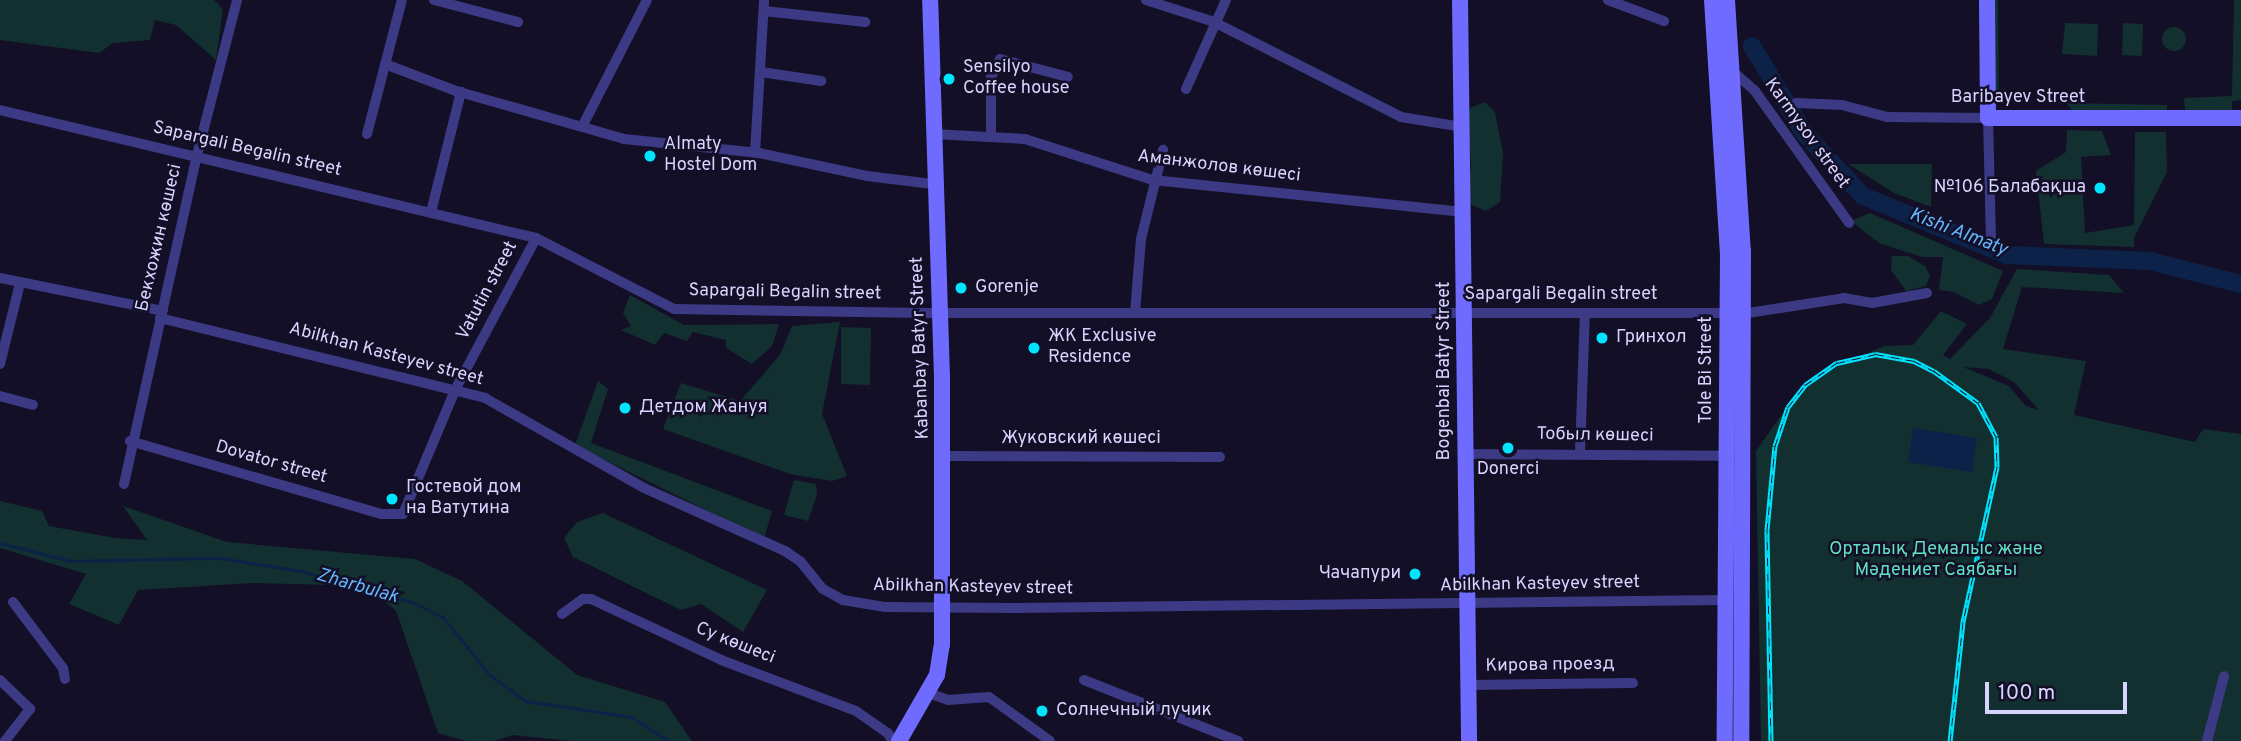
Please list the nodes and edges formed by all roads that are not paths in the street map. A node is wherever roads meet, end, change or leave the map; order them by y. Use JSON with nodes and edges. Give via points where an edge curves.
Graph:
{"nodes":[{"id":1,"x":237,"y":0,"type":"edge"},
{"id":2,"x":402,"y":0,"type":"edge"},
{"id":3,"x":434,"y":0,"type":"edge"},
{"id":4,"x":647,"y":0,"type":"edge"},
{"id":5,"x":930,"y":0,"type":"edge"},
{"id":6,"x":1146,"y":0,"type":"edge"},
{"id":7,"x":1226,"y":0,"type":"edge"},
{"id":8,"x":1461,"y":0,"type":"edge"},
{"id":9,"x":1608,"y":0,"type":"edge"},
{"id":10,"x":1712,"y":0,"type":"edge"},
{"id":11,"x":1727,"y":0,"type":"edge"},
{"id":12,"x":1987,"y":0,"type":"edge"},
{"id":13,"x":764,"y":6,"type":"edge"},
{"id":14,"x":1664,"y":21,"type":"dead end"},
{"id":15,"x":518,"y":22,"type":"dead end"},
{"id":16,"x":865,"y":22,"type":"dead end"},
{"id":17,"x":1214,"y":22,"type":"junction"},
{"id":18,"x":385,"y":64,"type":"junction"},
{"id":19,"x":1730,"y":69,"type":"junction"},
{"id":20,"x":761,"y":72,"type":"junction"},
{"id":21,"x":1068,"y":77,"type":"dead end"},
{"id":22,"x":821,"y":81,"type":"dead end"},
{"id":23,"x":1186,"y":89,"type":"dead end"},
{"id":24,"x":461,"y":92,"type":"junction"},
{"id":25,"x":1796,"y":103,"type":"dead end"},
{"id":26,"x":0,"y":110,"type":"edge"},
{"id":27,"x":1988,"y":118,"type":"junction"},
{"id":28,"x":2241,"y":118,"type":"edge"},
{"id":29,"x":583,"y":125,"type":"junction"},
{"id":30,"x":1463,"y":127,"type":"junction"},
{"id":31,"x":368,"y":134,"type":"dead end"},
{"id":32,"x":933,"y":134,"type":"junction"},
{"id":33,"x":991,"y":136,"type":"junction"},
{"id":34,"x":1163,"y":150,"type":"dead end"},
{"id":35,"x":755,"y":153,"type":"junction"},
{"id":36,"x":197,"y":155,"type":"junction"},
{"id":37,"x":1153,"y":180,"type":"junction"},
{"id":38,"x":933,"y":184,"type":"junction"},
{"id":39,"x":431,"y":212,"type":"junction"},
{"id":40,"x":1463,"y":212,"type":"junction"},
{"id":41,"x":1849,"y":223,"type":"dead end"},
{"id":42,"x":536,"y":238,"type":"junction"},
{"id":43,"x":1991,"y":240,"type":"dead end"},
{"id":44,"x":0,"y":278,"type":"edge"},
{"id":45,"x":20,"y":283,"type":"junction"},
{"id":46,"x":1927,"y":293,"type":"dead end"},
{"id":47,"x":940,"y":313,"type":"junction"},
{"id":48,"x":1135,"y":313,"type":"junction"},
{"id":49,"x":1463,"y":313,"type":"junction"},
{"id":50,"x":1585,"y":313,"type":"junction"},
{"id":51,"x":1735,"y":313,"type":"junction"},
{"id":52,"x":162,"y":314,"type":"junction"},
{"id":53,"x":0,"y":364,"type":"edge"},
{"id":54,"x":456,"y":390,"type":"junction"},
{"id":55,"x":0,"y":396,"type":"edge"},
{"id":56,"x":33,"y":405,"type":"dead end"},
{"id":57,"x":130,"y":441,"type":"junction"},
{"id":58,"x":1580,"y":453,"type":"junction"},
{"id":59,"x":1464,"y":454,"type":"junction"},
{"id":60,"x":943,"y":456,"type":"junction"},
{"id":61,"x":1726,"y":456,"type":"junction"},
{"id":62,"x":1220,"y":457,"type":"dead end"},
{"id":63,"x":124,"y":484,"type":"dead end"},
{"id":64,"x":402,"y":514,"type":"joint"},
{"id":65,"x":1725,"y":600,"type":"junction"},
{"id":66,"x":13,"y":602,"type":"dead end"},
{"id":67,"x":1466,"y":604,"type":"junction"},
{"id":68,"x":942,"y":608,"type":"junction"},
{"id":69,"x":562,"y":614,"type":"dead end"},
{"id":70,"x":2224,"y":676,"type":"dead end"},
{"id":71,"x":65,"y":679,"type":"dead end"},
{"id":72,"x":0,"y":680,"type":"edge"},
{"id":73,"x":1084,"y":680,"type":"dead end"},
{"id":74,"x":1633,"y":683,"type":"dead end"},
{"id":75,"x":1468,"y":685,"type":"junction"},
{"id":76,"x":928,"y":693,"type":"junction"},
{"id":77,"x":1733,"y":736,"type":"edge"},
{"id":78,"x":5,"y":741,"type":"edge"},
{"id":79,"x":892,"y":741,"type":"edge"},
{"id":80,"x":899,"y":741,"type":"edge"},
{"id":81,"x":1050,"y":741,"type":"edge"},
{"id":82,"x":1238,"y":741,"type":"edge"},
{"id":83,"x":1469,"y":741,"type":"edge"},
{"id":84,"x":2207,"y":741,"type":"edge"}],
"edges":[{"from":1,"to":36,"type":"street","name":"Бекхожин көшесі"},
{"from":2,"to":18,"type":"street"},
{"from":3,"to":15,"type":"street"},
{"from":4,"to":29,"type":"street"},
{"from":5,"to":32,"type":"street","name":"Kabanbay Batyr Street"},
{"from":6,"to":17,"type":"street"},
{"from":7,"to":17,"type":"street"},
{"from":8,"to":30,"type":"street","name":"Bogenbai Batyr Street"},
{"from":9,"to":14,"type":"street"},
{"from":10,"to":51,"type":"street","name":"Tole Bi Street"},
{"from":11,"to":19,"type":"street","name":"Tole Bi Street"},
{"from":12,"to":27,"type":"street"},
{"from":13,"to":16,"type":"street"},
{"from":13,"to":20,"type":"street"},
{"from":17,"to":23,"type":"street"},
{"from":17,"to":30,"type":"street","via":[[1401,117]]},
{"from":18,"to":24,"type":"street"},
{"from":18,"to":31,"type":"street"},
{"from":19,"to":41,"type":"street","name":"Karmysov street","via":[[1755,91]]},
{"from":19,"to":51,"type":"street","name":"Tole Bi Street","via":[[1741,177]]},
{"from":20,"to":22,"type":"street"},
{"from":20,"to":35,"type":"street"},
{"from":21,"to":33,"type":"street","via":[[1000,59],[991,77]]},
{"from":24,"to":29,"type":"street"},
{"from":24,"to":39,"type":"street"},
{"from":25,"to":27,"type":"street","name":"Baribayev Street","via":[[1842,105],[1887,117]]},
{"from":26,"to":36,"type":"street","name":"Sapargali Begalin street"},
{"from":27,"to":28,"type":"street","name":"Baribayev Street"},
{"from":27,"to":43,"type":"street"},
{"from":29,"to":35,"type":"street","via":[[624,139]]},
{"from":30,"to":40,"type":"street","name":"Bogenbai Batyr Street"},
{"from":32,"to":33,"type":"street","name":"Аманжолов көшесі"},
{"from":32,"to":38,"type":"street","name":"Kabanbay Batyr Street"},
{"from":33,"to":37,"type":"street","name":"Аманжолов көшесі","via":[[1036,142]]},
{"from":34,"to":37,"type":"street"},
{"from":35,"to":38,"type":"street"},
{"from":36,"to":39,"type":"street","name":"Sapargali Begalin street"},
{"from":36,"to":52,"type":"street","name":"Бекхожин көшесі"},
{"from":37,"to":40,"type":"street","name":"Аманжолов көшесі"},
{"from":37,"to":48,"type":"street","via":[[1141,239]]},
{"from":38,"to":47,"type":"street","name":"Kabanbay Batyr Street"},
{"from":39,"to":42,"type":"street","name":"Sapargali Begalin street"},
{"from":40,"to":49,"type":"street","name":"Bogenbai Batyr Street"},
{"from":42,"to":47,"type":"street","name":"Sapargali Begalin street","via":[[674,309]]},
{"from":42,"to":54,"type":"street","name":"Vatutin street"},
{"from":44,"to":45,"type":"street","name":"Abilkhan Kasteyev street"},
{"from":45,"to":52,"type":"street","name":"Abilkhan Kasteyev street"},
{"from":45,"to":53,"type":"street"},
{"from":46,"to":51,"type":"street","name":"Sapargali Begalin street","via":[[1872,303],[1843,298]]},
{"from":47,"to":48,"type":"street","name":"Sapargali Begalin street"},
{"from":47,"to":60,"type":"street","name":"Kabanbay Batyr Street"},
{"from":48,"to":49,"type":"street","name":"Sapargali Begalin street"},
{"from":49,"to":50,"type":"street","name":"Sapargali Begalin street"},
{"from":49,"to":59,"type":"street","name":"Bogenbai Batyr Street"},
{"from":50,"to":51,"type":"street","name":"Sapargali Begalin street"},
{"from":50,"to":58,"type":"street"},
{"from":51,"to":61,"type":"street","name":"Tole Bi Street"},
{"from":51,"to":77,"type":"street","name":"Tole Bi Street"},
{"from":52,"to":54,"type":"street","name":"Abilkhan Kasteyev street"},
{"from":52,"to":57,"type":"street","name":"Бекхожин көшесі"},
{"from":54,"to":64,"type":"street","name":"Vatutin street"},
{"from":54,"to":68,"type":"street","name":"Abilkhan Kasteyev street","via":[[485,398],[644,488],[785,551],[800,561],[822,589],[843,600]]},
{"from":55,"to":56,"type":"street"},
{"from":57,"to":63,"type":"street","name":"Бекхожин көшесі"},
{"from":57,"to":64,"type":"street","name":"Dovator street","via":[[382,514]]},
{"from":58,"to":59,"type":"street","name":"Тобыл көшесі"},
{"from":58,"to":61,"type":"street","name":"Тобыл көшесі"},
{"from":59,"to":67,"type":"street","name":"Bogenbai Batyr Street"},
{"from":60,"to":62,"type":"street","name":"Жуковский көшесі"},
{"from":60,"to":68,"type":"street","name":"Kabanbay Batyr Street"},
{"from":61,"to":65,"type":"street","name":"Tole Bi Street"},
{"from":65,"to":67,"type":"street","name":"Abilkhan Kasteyev street"},
{"from":65,"to":77,"type":"street","name":"Tole Bi Street"},
{"from":66,"to":71,"type":"street","via":[[63,668]]},
{"from":67,"to":68,"type":"street","name":"Abilkhan Kasteyev street"},
{"from":67,"to":75,"type":"street","name":"Bogenbai Batyr Street"},
{"from":68,"to":76,"type":"street","name":"Kabanbay Batyr Street","via":[[942,645]]},
{"from":69,"to":79,"type":"street","name":"Су көшесі","via":[[583,598],[591,599],[721,660],[856,711],[888,733]]},
{"from":70,"to":84,"type":"street"},
{"from":72,"to":78,"type":"street","via":[[30,709]]},
{"from":73,"to":82,"type":"street"},
{"from":74,"to":75,"type":"street","name":"Кирова проезд"},
{"from":75,"to":83,"type":"street","name":"Bogenbai Batyr Street"},
{"from":76,"to":80,"type":"street","name":"Kabanbay Batyr Street"},
{"from":76,"to":81,"type":"street","via":[[948,700],[989,697]]}]}
